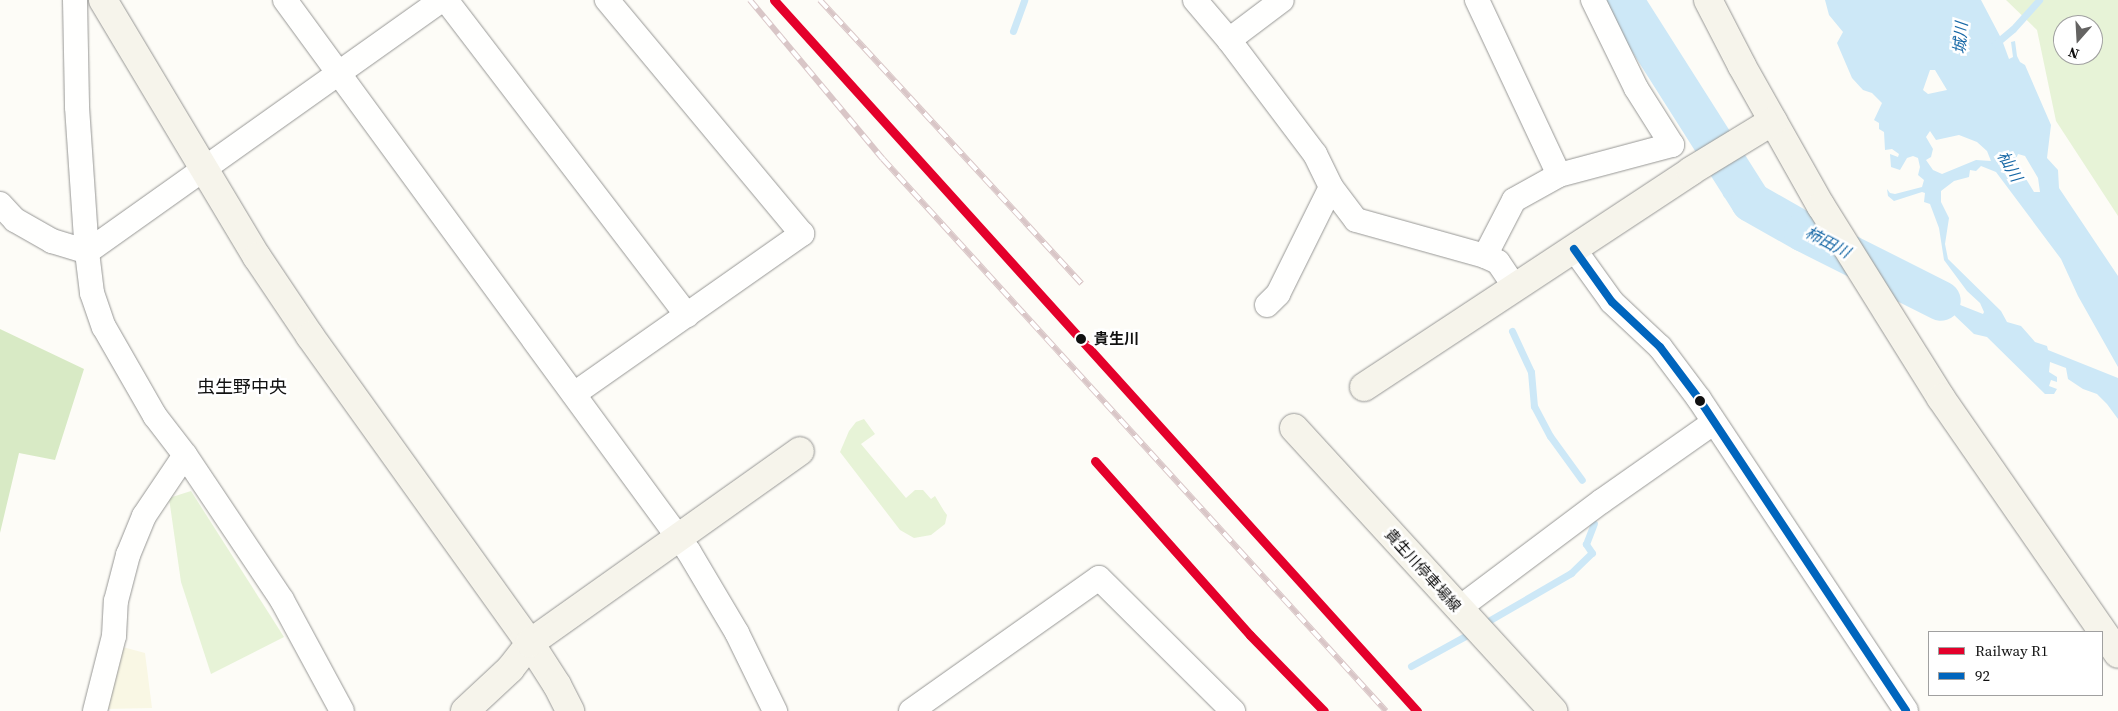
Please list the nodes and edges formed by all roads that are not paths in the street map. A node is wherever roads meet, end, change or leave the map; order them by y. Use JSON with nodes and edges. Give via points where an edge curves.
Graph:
{"nodes":[{"id":1,"x":75,"y":0,"type":"edge"},
{"id":2,"x":103,"y":0,"type":"edge"},
{"id":3,"x":285,"y":0,"type":"edge"},
{"id":4,"x":442,"y":0,"type":"edge"},
{"id":5,"x":446,"y":0,"type":"edge"},
{"id":6,"x":607,"y":0,"type":"edge"},
{"id":7,"x":1195,"y":0,"type":"edge"},
{"id":8,"x":1282,"y":0,"type":"edge"},
{"id":9,"x":1477,"y":0,"type":"edge"},
{"id":10,"x":1594,"y":0,"type":"edge"},
{"id":11,"x":1708,"y":0,"type":"edge"},
{"id":12,"x":1229,"y":40,"type":"junction"},
{"id":13,"x":338,"y":75,"type":"junction"},
{"id":14,"x":1773,"y":121,"type":"junction"},
{"id":15,"x":204,"y":168,"type":"junction"},
{"id":16,"x":1559,"y":175,"type":"junction"},
{"id":17,"x":1331,"y":187,"type":"junction"},
{"id":18,"x":0,"y":204,"type":"edge"},
{"id":19,"x":1574,"y":248,"type":"junction"},
{"id":20,"x":87,"y":252,"type":"junction"},
{"id":21,"x":1485,"y":256,"type":"junction"},
{"id":22,"x":1515,"y":287,"type":"junction"},
{"id":23,"x":1267,"y":305,"type":"dead end"},
{"id":24,"x":687,"y":315,"type":"junction"},
{"id":25,"x":1364,"y":387,"type":"dead end"},
{"id":26,"x":574,"y":394,"type":"junction"},
{"id":27,"x":1713,"y":423,"type":"junction"},
{"id":28,"x":1294,"y":428,"type":"dead end"},
{"id":29,"x":800,"y":451,"type":"dead end"},
{"id":30,"x":186,"y":455,"type":"junction"},
{"id":31,"x":679,"y":538,"type":"junction"},
{"id":32,"x":1458,"y":609,"type":"junction"},
{"id":33,"x":2102,"y":631,"type":"edge"},
{"id":34,"x":2103,"y":632,"type":"edge"},
{"id":35,"x":530,"y":643,"type":"junction"},
{"id":36,"x":2118,"y":654,"type":"edge"},
{"id":37,"x":1224,"y":708,"type":"edge"},
{"id":38,"x":95,"y":711,"type":"edge"},
{"id":39,"x":342,"y":711,"type":"edge"},
{"id":40,"x":465,"y":711,"type":"edge"},
{"id":41,"x":570,"y":711,"type":"edge"},
{"id":42,"x":775,"y":711,"type":"edge"},
{"id":43,"x":911,"y":711,"type":"edge"},
{"id":44,"x":1553,"y":711,"type":"edge"},
{"id":45,"x":1906,"y":711,"type":"edge"}],
"edges":[{"from":1,"to":20,"type":"street","via":[[77,107]]},
{"from":2,"to":15,"type":"street"},
{"from":3,"to":13,"type":"street"},
{"from":4,"to":13,"type":"street"},
{"from":5,"to":24,"type":"street"},
{"from":6,"to":24,"type":"street","via":[[802,234]]},
{"from":7,"to":12,"type":"street"},
{"from":8,"to":12,"type":"street"},
{"from":9,"to":16,"type":"street"},
{"from":10,"to":16,"type":"street","via":[[1636,88],[1672,144]]},
{"from":11,"to":14,"type":"street"},
{"from":12,"to":17,"type":"street","via":[[1315,154]]},
{"from":13,"to":15,"type":"street"},
{"from":13,"to":26,"type":"street"},
{"from":14,"to":19,"type":"street"},
{"from":14,"to":33,"type":"street","via":[[1821,206],[1941,398]]},
{"from":15,"to":20,"type":"street","via":[[194,179]]},
{"from":15,"to":35,"type":"street","via":[[257,258],[310,336]]},
{"from":16,"to":21,"type":"street","via":[[1514,200]]},
{"from":17,"to":21,"type":"street","via":[[1356,220]]},
{"from":17,"to":23,"type":"street","via":[[1278,294]]},
{"from":18,"to":20,"type":"street","via":[[15,220],[52,241]]},
{"from":19,"to":22,"type":"street"},
{"from":19,"to":27,"type":"street","via":[[1612,302],[1660,347]]},
{"from":20,"to":30,"type":"street","via":[[92,292],[104,326],[155,416]]},
{"from":21,"to":22,"type":"street","via":[[1498,262]]},
{"from":22,"to":25,"type":"street"},
{"from":24,"to":26,"type":"street"},
{"from":26,"to":31,"type":"street"},
{"from":27,"to":32,"type":"street"},
{"from":27,"to":45,"type":"street"},
{"from":28,"to":32,"type":"street","name":"貴生川停車場線"},
{"from":29,"to":31,"type":"street"},
{"from":30,"to":38,"type":"street","via":[[144,516],[128,555],[116,601],[114,636]]},
{"from":30,"to":39,"type":"street","via":[[282,600]]},
{"from":31,"to":35,"type":"street"},
{"from":31,"to":42,"type":"street","via":[[738,633]]},
{"from":32,"to":44,"type":"street","name":"貴生川停車場線"},
{"from":34,"to":36,"type":"street"},
{"from":35,"to":40,"type":"street","via":[[510,669]]},
{"from":35,"to":41,"type":"street"},
{"from":37,"to":43,"type":"street","via":[[1099,578]]}]}
